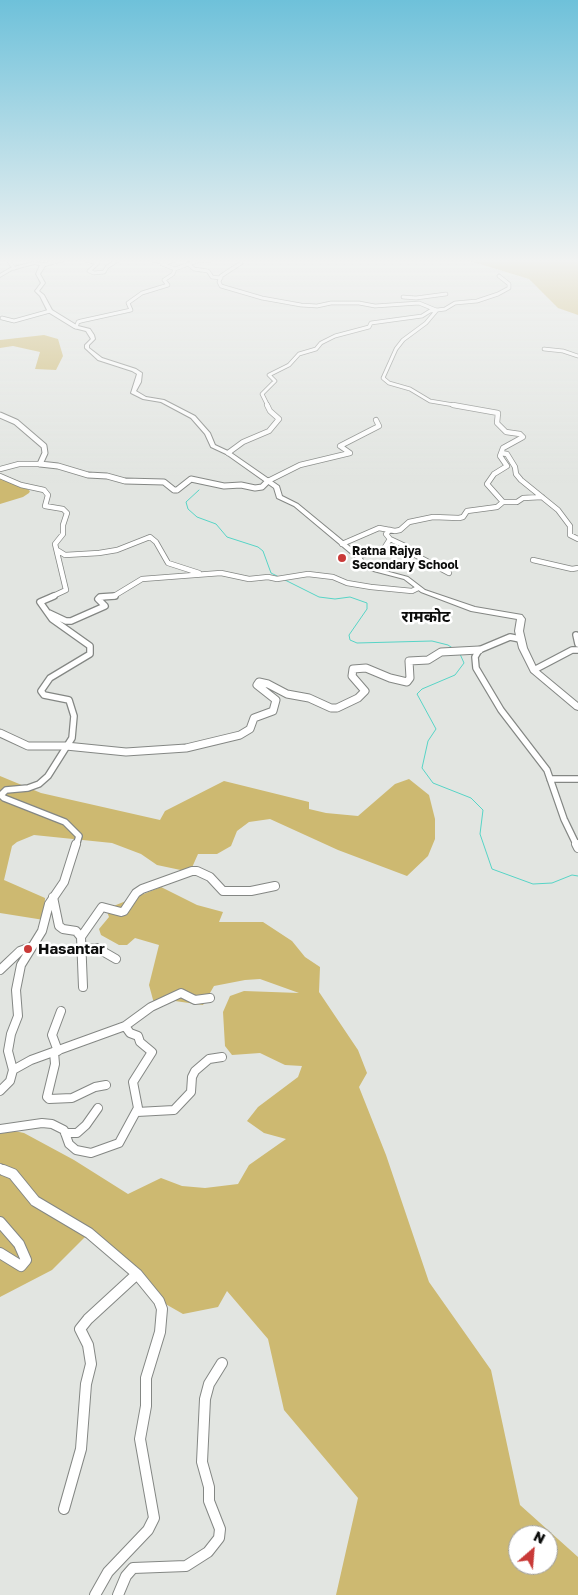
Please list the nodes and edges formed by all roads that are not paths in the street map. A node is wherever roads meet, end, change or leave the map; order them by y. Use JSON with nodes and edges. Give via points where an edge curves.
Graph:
{"nodes":[{"id":1,"x":92,"y":334,"type":"edge"},
{"id":2,"x":344,"y":334,"type":"edge"},
{"id":3,"x":411,"y":334,"type":"edge"},
{"id":4,"x":544,"y":349,"type":"dead end"},
{"id":5,"x":578,"y":356,"type":"edge"},
{"id":6,"x":0,"y":415,"type":"edge"},
{"id":7,"x":376,"y":420,"type":"dead end"},
{"id":8,"x":228,"y":453,"type":"junction"},
{"id":9,"x":502,"y":453,"type":"junction"},
{"id":10,"x":40,"y":464,"type":"junction"},
{"id":11,"x":0,"y":469,"type":"edge"},
{"id":12,"x":0,"y":476,"type":"edge"},
{"id":13,"x":268,"y":481,"type":"junction"},
{"id":14,"x":542,"y":497,"type":"junction"},
{"id":15,"x":503,"y":502,"type":"junction"},
{"id":16,"x":390,"y":530,"type":"junction"},
{"id":17,"x":390,"y":539,"type":"junction"},
{"id":18,"x":578,"y":539,"type":"edge"},
{"id":19,"x":342,"y":544,"type":"junction"},
{"id":20,"x":404,"y":549,"type":"junction"},
{"id":21,"x":57,"y":550,"type":"junction"},
{"id":22,"x":383,"y":550,"type":"junction"},
{"id":23,"x":358,"y":556,"type":"junction"},
{"id":24,"x":533,"y":560,"type":"dead end"},
{"id":25,"x":578,"y":568,"type":"edge"},
{"id":26,"x":449,"y":573,"type":"dead end"},
{"id":27,"x":207,"y":575,"type":"junction"},
{"id":28,"x":418,"y":588,"type":"junction"},
{"id":29,"x":49,"y":613,"type":"junction"},
{"id":30,"x":576,"y":635,"type":"dead end"},
{"id":31,"x":520,"y":639,"type":"junction"},
{"id":32,"x":578,"y":644,"type":"edge"},
{"id":33,"x":479,"y":650,"type":"junction"},
{"id":34,"x":578,"y":650,"type":"edge"},
{"id":35,"x":534,"y":670,"type":"junction"},
{"id":36,"x":578,"y":707,"type":"edge"},
{"id":37,"x":0,"y":733,"type":"edge"},
{"id":38,"x":66,"y":746,"type":"junction"},
{"id":39,"x":550,"y":779,"type":"junction"},
{"id":40,"x":578,"y":779,"type":"edge"},
{"id":41,"x":578,"y":848,"type":"edge"},
{"id":42,"x":275,"y":886,"type":"dead end"},
{"id":43,"x":53,"y":895,"type":"junction"},
{"id":44,"x":81,"y":937,"type":"junction"},
{"id":45,"x":31,"y":947,"type":"junction"},
{"id":46,"x":82,"y":950,"type":"junction"},
{"id":47,"x":116,"y":959,"type":"dead end"},
{"id":48,"x":0,"y":970,"type":"edge"},
{"id":49,"x":83,"y":987,"type":"dead end"},
{"id":50,"x":210,"y":998,"type":"dead end"},
{"id":51,"x":61,"y":1011,"type":"dead end"},
{"id":52,"x":125,"y":1026,"type":"junction"},
{"id":53,"x":56,"y":1052,"type":"junction"},
{"id":54,"x":222,"y":1057,"type":"dead end"},
{"id":55,"x":13,"y":1070,"type":"junction"},
{"id":56,"x":106,"y":1085,"type":"dead end"},
{"id":57,"x":0,"y":1091,"type":"edge"},
{"id":58,"x":98,"y":1108,"type":"dead end"},
{"id":59,"x":137,"y":1112,"type":"junction"},
{"id":60,"x":0,"y":1129,"type":"edge"},
{"id":61,"x":65,"y":1133,"type":"junction"},
{"id":62,"x":0,"y":1168,"type":"edge"},
{"id":63,"x":0,"y":1222,"type":"edge"},
{"id":64,"x":0,"y":1253,"type":"edge"},
{"id":65,"x":137,"y":1274,"type":"junction"},
{"id":66,"x":222,"y":1363,"type":"dead end"},
{"id":67,"x":64,"y":1509,"type":"dead end"},
{"id":68,"x":95,"y":1595,"type":"edge"},
{"id":69,"x":118,"y":1595,"type":"edge"}],
"edges":[{"from":1,"to":8,"type":"main road","via":[[87,348],[100,359],[140,374],[133,392],[145,398],[162,400],[188,413],[204,428],[213,446]]},
{"from":2,"to":8,"type":"street","via":[[321,342],[316,350],[299,354],[290,365],[269,375],[275,381],[262,394],[270,411],[279,419],[269,431],[243,442]]},
{"from":3,"to":9,"type":"street","via":[[396,349],[383,378],[430,401],[498,413],[497,423],[506,432],[523,437],[503,448]]},
{"from":4,"to":5,"type":"street"},
{"from":6,"to":10,"type":"street","via":[[16,422],[44,446]]},
{"from":7,"to":13,"type":"street","via":[[379,426],[340,446],[350,453],[300,465]]},
{"from":8,"to":13,"type":"main road"},
{"from":9,"to":14,"type":"street","via":[[507,454],[521,480]]},
{"from":9,"to":15,"type":"street","via":[[500,456],[506,466],[487,484]]},
{"from":10,"to":11,"type":"street","via":[[19,464]]},
{"from":10,"to":13,"type":"street","via":[[125,481],[164,482],[174,490],[191,480],[255,488]]},
{"from":12,"to":21,"type":"street","via":[[44,490],[48,495],[45,506],[63,509],[67,513],[63,534],[55,544]]},
{"from":13,"to":19,"type":"main road","via":[[277,487],[279,497],[296,506]]},
{"from":14,"to":15,"type":"street"},
{"from":14,"to":18,"type":"street","via":[[558,510],[570,526],[570,535]]},
{"from":15,"to":16,"type":"street","via":[[497,508],[466,511],[459,518],[432,517],[405,524],[400,530]]},
{"from":16,"to":17,"type":"street","via":[[386,534]]},
{"from":16,"to":19,"type":"street","via":[[379,528]]},
{"from":17,"to":20,"type":"street","via":[[405,546]]},
{"from":17,"to":22,"type":"street"},
{"from":19,"to":23,"type":"main road"},
{"from":20,"to":22,"type":"street"},
{"from":20,"to":26,"type":"street"},
{"from":21,"to":27,"type":"street","via":[[65,555],[99,553],[117,550],[150,536],[168,564]]},
{"from":21,"to":29,"type":"street","via":[[66,590],[40,602]]},
{"from":22,"to":23,"type":"street"},
{"from":23,"to":28,"type":"main road","via":[[365,568],[406,578]]},
{"from":24,"to":25,"type":"street"},
{"from":27,"to":28,"type":"street","via":[[221,573],[249,580],[308,574],[371,587],[412,591]]},
{"from":27,"to":29,"type":"street","via":[[142,579],[114,596],[100,597],[98,599],[105,606],[71,621]]},
{"from":28,"to":31,"type":"main road","via":[[474,609],[519,617]]},
{"from":29,"to":38,"type":"street","via":[[52,619],[90,646],[90,654],[50,678],[41,691],[44,695],[69,700],[74,716],[72,738]]},
{"from":30,"to":32,"type":"street"},
{"from":31,"to":33,"type":"street","via":[[510,637]]},
{"from":31,"to":35,"type":"main road"},
{"from":33,"to":38,"type":"street","via":[[441,652],[428,660],[409,661],[410,678],[407,682],[366,668],[353,670],[352,676],[365,691],[337,708],[287,694],[259,682],[257,685],[276,700],[275,708],[254,718],[247,732],[234,737],[186,748],[126,752]]},
{"from":33,"to":39,"type":"street","via":[[475,662],[480,677],[500,710],[536,752]]},
{"from":34,"to":35,"type":"street"},
{"from":35,"to":36,"type":"main road"},
{"from":37,"to":38,"type":"street","via":[[28,746]]},
{"from":38,"to":43,"type":"street","via":[[40,784],[6,790],[1,795],[65,822],[79,836],[64,882]]},
{"from":39,"to":40,"type":"street"},
{"from":39,"to":41,"type":"street"},
{"from":42,"to":44,"type":"street","via":[[251,892],[223,891],[210,877],[192,871],[142,889],[124,911],[102,907]]},
{"from":43,"to":44,"type":"street","via":[[59,926],[76,930]]},
{"from":43,"to":45,"type":"street","via":[[42,932]]},
{"from":44,"to":46,"type":"street"},
{"from":45,"to":48,"type":"street","via":[[20,951]]},
{"from":45,"to":55,"type":"street","via":[[17,978],[18,1016],[8,1051]]},
{"from":46,"to":47,"type":"street","via":[[97,948]]},
{"from":46,"to":49,"type":"street"},
{"from":50,"to":52,"type":"street","via":[[195,1000],[181,993],[151,1007]]},
{"from":51,"to":53,"type":"street","via":[[52,1035]]},
{"from":52,"to":53,"type":"street","via":[[78,1041]]},
{"from":52,"to":59,"type":"street","via":[[152,1052],[133,1082]]},
{"from":53,"to":55,"type":"street"},
{"from":53,"to":56,"type":"street","via":[[47,1097],[72,1098],[95,1086]]},
{"from":54,"to":59,"type":"street","via":[[209,1059],[195,1071],[191,1092],[174,1110]]},
{"from":55,"to":57,"type":"street","via":[[10,1081]]},
{"from":58,"to":61,"type":"street","via":[[77,1132]]},
{"from":59,"to":61,"type":"street","via":[[122,1140],[103,1149],[91,1152],[76,1150],[69,1144]]},
{"from":60,"to":61,"type":"street","via":[[42,1123],[60,1127]]},
{"from":62,"to":65,"type":"street","via":[[13,1174],[35,1201],[89,1233]]},
{"from":63,"to":64,"type":"street","via":[[19,1244],[26,1260],[21,1266]]},
{"from":65,"to":67,"type":"street","via":[[80,1329],[88,1345],[91,1364],[86,1384],[81,1450]]},
{"from":65,"to":68,"type":"street","via":[[162,1309],[160,1332],[146,1378],[146,1406],[140,1438],[154,1518],[148,1530],[108,1572]]},
{"from":66,"to":69,"type":"street","via":[[209,1384],[205,1398],[202,1462],[209,1501],[220,1529],[219,1538],[208,1552],[186,1566],[133,1568]]}]}
